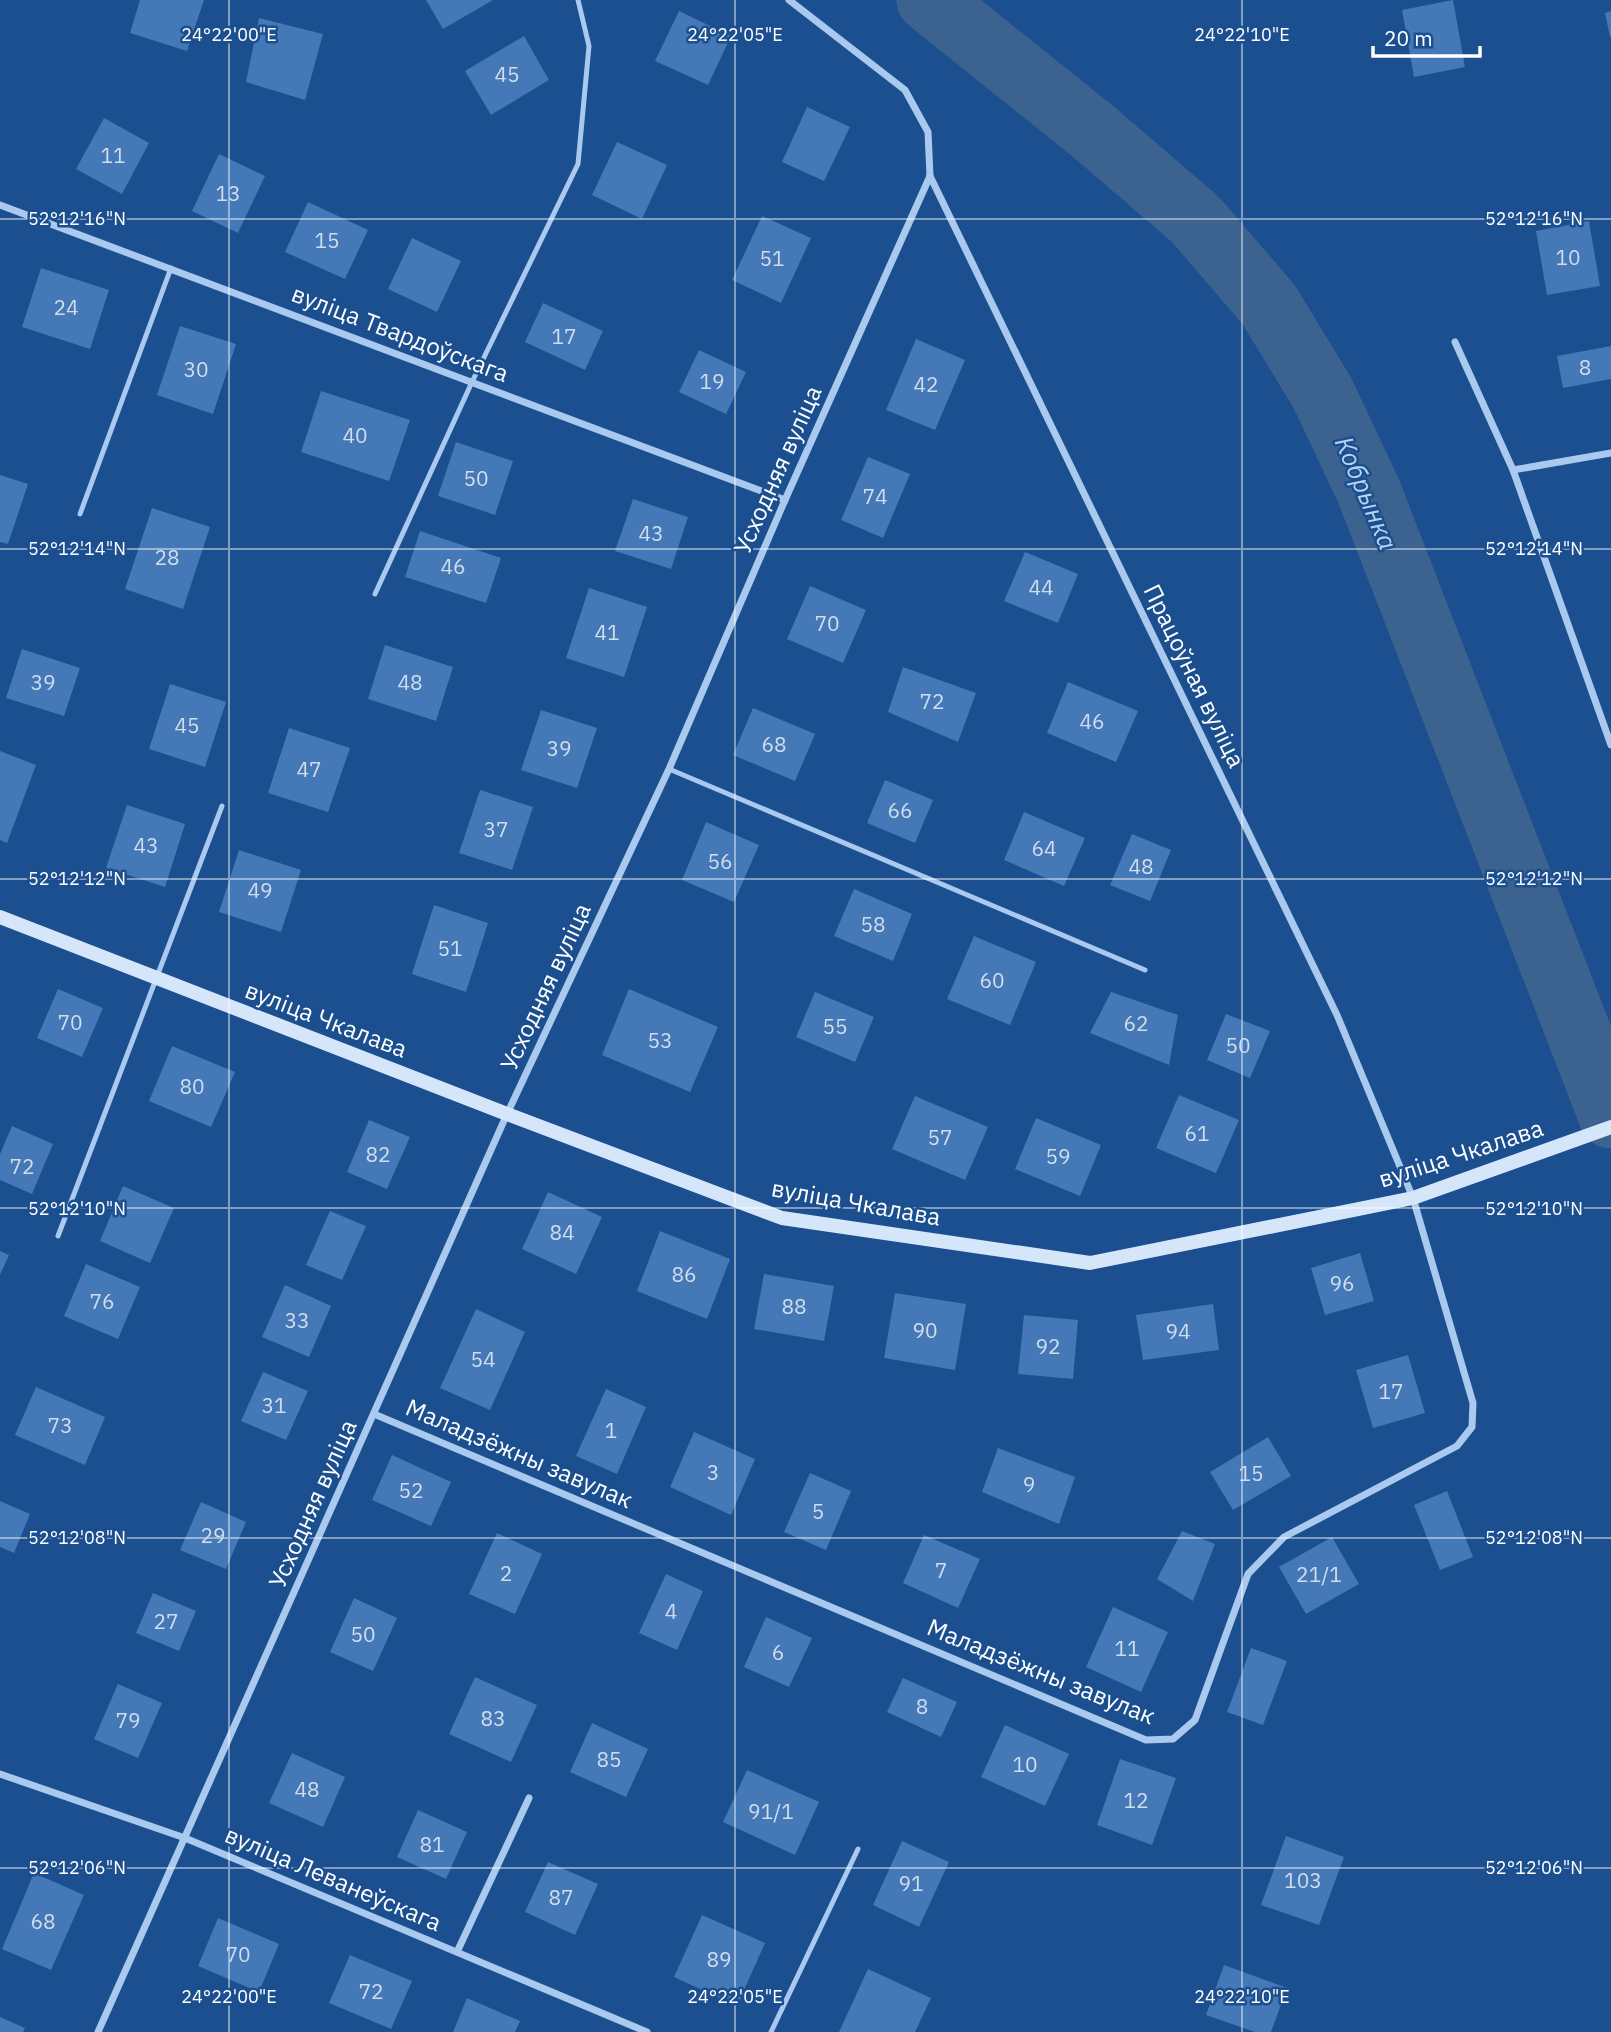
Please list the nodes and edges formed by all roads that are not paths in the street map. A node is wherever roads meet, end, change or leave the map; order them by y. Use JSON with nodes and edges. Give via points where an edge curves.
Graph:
{"nodes":[{"id":1,"x":578,"y":0,"type":"edge"},
{"id":2,"x":789,"y":0,"type":"edge"},
{"id":3,"x":930,"y":176,"type":"junction"},
{"id":4,"x":0,"y":205,"type":"edge"},
{"id":5,"x":171,"y":268,"type":"junction"},
{"id":6,"x":1455,"y":342,"type":"dead end"},
{"id":7,"x":472,"y":382,"type":"junction"},
{"id":8,"x":1611,"y":453,"type":"edge"},
{"id":9,"x":1513,"y":470,"type":"junction"},
{"id":10,"x":785,"y":500,"type":"junction"},
{"id":11,"x":80,"y":514,"type":"dead end"},
{"id":12,"x":375,"y":594,"type":"dead end"},
{"id":13,"x":1611,"y":745,"type":"edge"},
{"id":14,"x":669,"y":769,"type":"junction"},
{"id":15,"x":222,"y":806,"type":"dead end"},
{"id":16,"x":0,"y":918,"type":"edge"},
{"id":17,"x":1146,"y":970,"type":"dead end"},
{"id":18,"x":157,"y":978,"type":"junction"},
{"id":19,"x":508,"y":1114,"type":"junction"},
{"id":20,"x":1611,"y":1128,"type":"edge"},
{"id":21,"x":1413,"y":1198,"type":"junction"},
{"id":22,"x":58,"y":1236,"type":"dead end"},
{"id":23,"x":374,"y":1414,"type":"junction"},
{"id":24,"x":0,"y":1774,"type":"edge"},
{"id":25,"x":529,"y":1798,"type":"dead end"},
{"id":26,"x":185,"y":1838,"type":"junction"},
{"id":27,"x":858,"y":1849,"type":"dead end"},
{"id":28,"x":457,"y":1952,"type":"junction"},
{"id":29,"x":98,"y":2032,"type":"edge"},
{"id":30,"x":647,"y":2032,"type":"edge"},
{"id":31,"x":771,"y":2032,"type":"edge"}],
"edges":[{"from":1,"to":7,"type":"lane","via":[[589,46],[578,164]]},
{"from":2,"to":3,"type":"street","name":"Усходняя вуліца","via":[[905,90],[928,132]]},
{"from":3,"to":10,"type":"street","name":"Усходняя вуліца"},
{"from":3,"to":21,"type":"street","name":"Працоўная вуліца","via":[[1337,1015]]},
{"from":4,"to":5,"type":"street","name":"вуліца Твардоўскага"},
{"from":5,"to":7,"type":"street","name":"вуліца Твардоўскага"},
{"from":5,"to":11,"type":"lane"},
{"from":6,"to":9,"type":"street"},
{"from":7,"to":10,"type":"street","name":"вуліца Твардоўскага"},
{"from":7,"to":12,"type":"lane"},
{"from":8,"to":9,"type":"street"},
{"from":9,"to":13,"type":"street"},
{"from":10,"to":14,"type":"street","name":"Усходняя вуліца"},
{"from":14,"to":17,"type":"lane"},
{"from":14,"to":19,"type":"street","name":"Усходняя вуліца"},
{"from":15,"to":18,"type":"lane"},
{"from":16,"to":18,"type":"main road","name":"вуліца Чкалава"},
{"from":18,"to":19,"type":"main road","name":"вуліца Чкалава"},
{"from":18,"to":22,"type":"lane"},
{"from":19,"to":21,"type":"main road","name":"вуліца Чкалава","via":[[782,1218],[1090,1264]]},
{"from":19,"to":23,"type":"street","name":"Усходняя вуліца"},
{"from":20,"to":21,"type":"main road","name":"вуліца Чкалава"},
{"from":21,"to":23,"type":"street","name":"Маладзёжны завулак","via":[[1473,1403],[1472,1427],[1457,1446],[1284,1537],[1248,1574],[1195,1720],[1173,1739],[1146,1740]]},
{"from":23,"to":26,"type":"street","name":"Усходняя вуліца"},
{"from":24,"to":26,"type":"street","name":"вуліца Леванеўскага"},
{"from":25,"to":28,"type":"street"},
{"from":26,"to":28,"type":"street","name":"вуліца Леванеўскага"},
{"from":26,"to":29,"type":"street","name":"Усходняя вуліца"},
{"from":27,"to":31,"type":"lane"},
{"from":28,"to":30,"type":"street","name":"вуліца Леванеўскага"}]}
